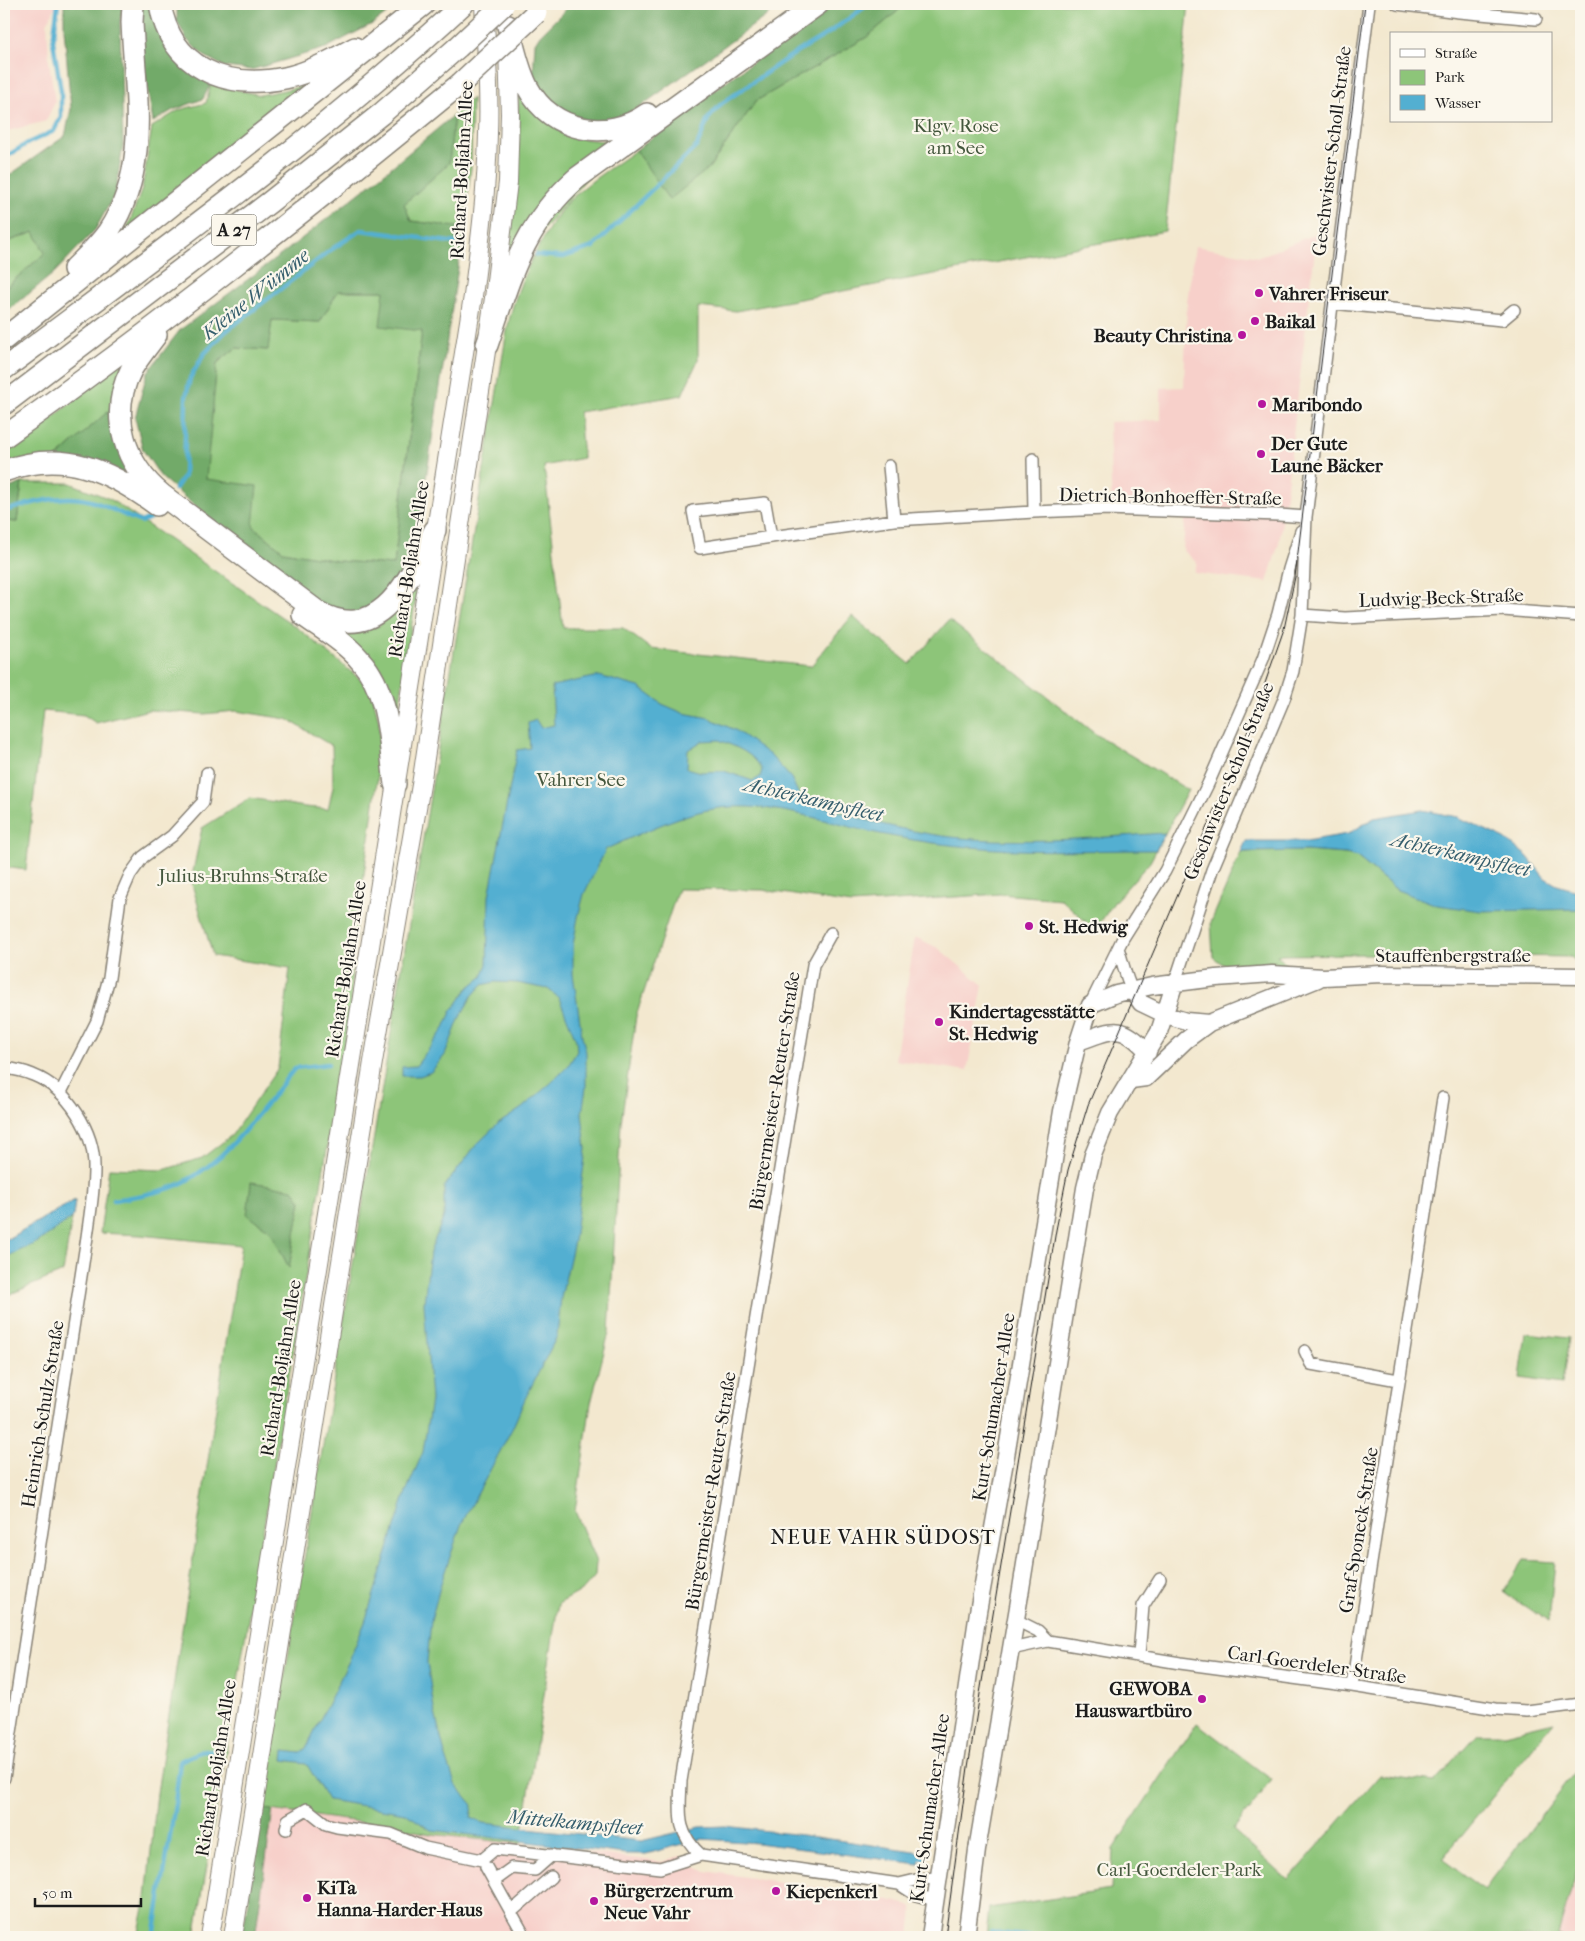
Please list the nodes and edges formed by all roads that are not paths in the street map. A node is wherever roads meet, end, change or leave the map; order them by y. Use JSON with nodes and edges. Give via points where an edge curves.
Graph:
{"nodes":[{"id":1,"x":133,"y":4,"type":"edge"},
{"id":2,"x":160,"y":4,"type":"edge"},
{"id":3,"x":484,"y":4,"type":"edge"},
{"id":4,"x":505,"y":4,"type":"edge"},
{"id":5,"x":799,"y":4,"type":"edge"},
{"id":6,"x":818,"y":4,"type":"edge"},
{"id":7,"x":1369,"y":4,"type":"edge"},
{"id":8,"x":1397,"y":4,"type":"edge"},
{"id":9,"x":459,"y":7,"type":"edge"},
{"id":10,"x":540,"y":8,"type":"edge"},
{"id":11,"x":419,"y":9,"type":"edge"},
{"id":12,"x":1536,"y":19,"type":"dead end"},
{"id":13,"x":508,"y":26,"type":"junction"},
{"id":14,"x":1332,"y":303,"type":"junction"},
{"id":15,"x":1514,"y":310,"type":"dead end"},
{"id":16,"x":174,"y":312,"type":"junction"},
{"id":17,"x":4,"y":338,"type":"edge"},
{"id":18,"x":487,"y":345,"type":"junction"},
{"id":19,"x":4,"y":369,"type":"edge"},
{"id":20,"x":4,"y":404,"type":"edge"},
{"id":21,"x":4,"y":437,"type":"edge"},
{"id":22,"x":1033,"y":459,"type":"dead end"},
{"id":23,"x":889,"y":466,"type":"dead end"},
{"id":24,"x":4,"y":472,"type":"edge"},
{"id":25,"x":1034,"y":512,"type":"junction"},
{"id":26,"x":1306,"y":517,"type":"junction"},
{"id":27,"x":894,"y":520,"type":"junction"},
{"id":28,"x":435,"y":530,"type":"junction"},
{"id":29,"x":770,"y":537,"type":"junction"},
{"id":30,"x":1302,"y":615,"type":"junction"},
{"id":31,"x":1581,"y":616,"type":"edge"},
{"id":32,"x":207,"y":773,"type":"dead end"},
{"id":33,"x":395,"y":784,"type":"junction"},
{"id":34,"x":831,"y":933,"type":"dead end"},
{"id":35,"x":1118,"y":948,"type":"junction"},
{"id":36,"x":1581,"y":976,"type":"edge"},
{"id":37,"x":1324,"y":977,"type":"junction"},
{"id":38,"x":1176,"y":982,"type":"junction"},
{"id":39,"x":1132,"y":990,"type":"junction"},
{"id":40,"x":1090,"y":1006,"type":"junction"},
{"id":41,"x":1166,"y":1015,"type":"junction"},
{"id":42,"x":1209,"y":1022,"type":"junction"},
{"id":43,"x":1078,"y":1042,"type":"junction"},
{"id":44,"x":1148,"y":1052,"type":"junction"},
{"id":45,"x":4,"y":1068,"type":"edge"},
{"id":46,"x":1130,"y":1080,"type":"junction"},
{"id":47,"x":61,"y":1092,"type":"junction"},
{"id":48,"x":1443,"y":1098,"type":"dead end"},
{"id":49,"x":1305,"y":1351,"type":"dead end"},
{"id":50,"x":1398,"y":1380,"type":"junction"},
{"id":51,"x":1160,"y":1578,"type":"dead end"},
{"id":52,"x":1016,"y":1620,"type":"junction"},
{"id":53,"x":1048,"y":1641,"type":"junction"},
{"id":54,"x":1011,"y":1649,"type":"junction"},
{"id":55,"x":1139,"y":1655,"type":"junction"},
{"id":56,"x":1352,"y":1686,"type":"junction"},
{"id":57,"x":1581,"y":1704,"type":"edge"},
{"id":58,"x":4,"y":1778,"type":"edge"},
{"id":59,"x":286,"y":1830,"type":"dead end"},
{"id":60,"x":552,"y":1855,"type":"junction"},
{"id":61,"x":701,"y":1855,"type":"junction"},
{"id":62,"x":486,"y":1867,"type":"dead end"},
{"id":63,"x":550,"y":1877,"type":"dead end"},
{"id":64,"x":938,"y":1878,"type":"junction"},
{"id":65,"x":494,"y":1881,"type":"junction"},
{"id":66,"x":899,"y":1884,"type":"junction"},
{"id":67,"x":935,"y":1900,"type":"junction"},
{"id":68,"x":511,"y":1912,"type":"junction"},
{"id":69,"x":210,"y":1937,"type":"edge"},
{"id":70,"x":233,"y":1937,"type":"edge"},
{"id":71,"x":525,"y":1937,"type":"edge"},
{"id":72,"x":930,"y":1937,"type":"edge"},
{"id":73,"x":966,"y":1937,"type":"edge"}],
"edges":[{"from":1,"to":17,"type":"highway","via":[[138,136],[134,169],[124,202],[96,246]]},
{"from":2,"to":11,"type":"highway","via":[[170,36],[183,56],[216,75],[244,81],[272,80],[306,72],[341,56]]},
{"from":3,"to":28,"type":"main road","name":"Richard-Boljahn-Allee","via":[[488,106],[484,215]]},
{"from":4,"to":13,"type":"main road"},
{"from":4,"to":20,"type":"highway","number":"A 27","bridge":true,"via":[[380,114],[270,202]]},
{"from":5,"to":13,"type":"highway","via":[[636,122],[602,130],[568,124],[540,105],[527,86]]},
{"from":6,"to":18,"type":"highway","via":[[564,189],[542,214],[522,248]]},
{"from":7,"to":14,"type":"street","name":"Geschwister-Scholl-Straße"},
{"from":8,"to":12,"type":"street"},
{"from":9,"to":19,"type":"highway","number":"A 27","via":[[347,106]]},
{"from":10,"to":16,"type":"highway","bridge":true,"via":[[460,84]]},
{"from":11,"to":17,"type":"highway"},
{"from":13,"to":18,"type":"main road","via":[[508,182]]},
{"from":14,"to":15,"type":"street","via":[[1502,320]]},
{"from":14,"to":26,"type":"street","name":"Geschwister-Scholl-Straße"},
{"from":16,"to":21,"type":"highway"},
{"from":16,"to":28,"type":"highway","via":[[138,359],[122,399],[124,440],[135,465],[152,486],[318,612],[336,620],[362,620],[386,608]]},
{"from":18,"to":70,"type":"main road","via":[[421,785],[373,1062]]},
{"from":22,"to":25,"type":"street","name":"Dietrich-Bonhoeffer-Straße"},
{"from":23,"to":27,"type":"street"},
{"from":24,"to":33,"type":"highway","via":[[38,464],[69,464],[98,470],[118,479],[349,650],[369,671],[380,693]]},
{"from":25,"to":26,"type":"street","name":"Dietrich-Bonhoeffer-Straße","via":[[1106,510]]},
{"from":25,"to":27,"type":"street","name":"Dietrich-Bonhoeffer-Straße"},
{"from":26,"to":30,"type":"street","name":"Geschwister-Scholl-Straße"},
{"from":26,"to":35,"type":"street","name":"Geschwister-Scholl-Straße","via":[[1278,614],[1252,686],[1165,871]]},
{"from":27,"to":29,"type":"street","name":"Dietrich-Bonhoeffer-Straße"},
{"from":28,"to":33,"type":"main road","name":"Richard-Boljahn-Allee"},
{"from":29,"to":29,"type":"street","name":"Dietrich-Bonhoeffer-Straße","via":[[700,548],[693,511],[765,503]]},
{"from":30,"to":31,"type":"street","name":"Ludwig-Beck-Straße","via":[[1345,618],[1503,610]]},
{"from":30,"to":38,"type":"street","name":"Geschwister-Scholl-Straße","via":[[1294,671],[1212,870]]},
{"from":32,"to":47,"type":"street","via":[[203,802],[172,836],[143,858],[130,875],[120,898],[109,978],[97,1021]]},
{"from":33,"to":69,"type":"main road","name":"Richard-Boljahn-Allee"},
{"from":34,"to":61,"type":"street","name":"Bürgermeister-Reuter-Straße","via":[[813,965],[681,1781],[682,1830],[690,1846]]},
{"from":35,"to":39,"type":"street","name":"Stauffenbergstraße"},
{"from":35,"to":40,"type":"street","name":"Geschwister-Scholl-Straße"},
{"from":36,"to":37,"type":"street","name":"Stauffenbergstraße","via":[[1381,974]]},
{"from":37,"to":38,"type":"street","name":"Stauffenbergstraße","via":[[1272,974]]},
{"from":37,"to":42,"type":"street","name":"Stauffenbergstraße"},
{"from":38,"to":39,"type":"street","name":"Stauffenbergstraße"},
{"from":38,"to":41,"type":"street","name":"Geschwister-Scholl-Straße"},
{"from":39,"to":40,"type":"street","name":"Stauffenbergstraße"},
{"from":39,"to":41,"type":"street","name":"Stauffenbergstraße","via":[[1142,1003]]},
{"from":40,"to":43,"type":"street","name":"Kurt-Schumacher-Allee"},
{"from":41,"to":42,"type":"street","name":"Stauffenbergstraße","via":[[1186,1021]]},
{"from":41,"to":44,"type":"street","name":"Geschwister-Scholl-Straße"},
{"from":42,"to":46,"type":"street","name":"Stauffenbergstraße","via":[[1146,1078]]},
{"from":43,"to":44,"type":"street","via":[[1110,1030],[1119,1031],[1136,1038]]},
{"from":43,"to":64,"type":"street","name":"Kurt-Schumacher-Allee","via":[[1062,1111]]},
{"from":44,"to":46,"type":"street"},
{"from":45,"to":47,"type":"street","via":[[34,1075]]},
{"from":46,"to":52,"type":"street","via":[[1110,1113],[1084,1188]]},
{"from":47,"to":58,"type":"street","name":"Heinrich-Schulz-Straße","via":[[84,1123],[95,1168]]},
{"from":48,"to":50,"type":"street","name":"Graf-Sponeck-Straße"},
{"from":49,"to":50,"type":"street","via":[[1311,1364]]},
{"from":50,"to":56,"type":"street","name":"Graf-Sponeck-Straße"},
{"from":51,"to":55,"type":"street","via":[[1143,1606]]},
{"from":52,"to":53,"type":"street","name":"Carl-Goerdeler-Straße","via":[[1038,1631]]},
{"from":52,"to":54,"type":"street"},
{"from":53,"to":54,"type":"street","name":"Carl-Goerdeler-Straße"},
{"from":53,"to":55,"type":"street","name":"Carl-Goerdeler-Straße"},
{"from":54,"to":73,"type":"street","via":[[976,1850]]},
{"from":55,"to":56,"type":"street","name":"Carl-Goerdeler-Straße"},
{"from":56,"to":57,"type":"street","name":"Carl-Goerdeler-Straße","via":[[1496,1709],[1527,1710]]},
{"from":59,"to":60,"type":"street","via":[[288,1820],[307,1809],[326,1824],[391,1834],[425,1848],[482,1860],[495,1849]]},
{"from":60,"to":61,"type":"street","via":[[660,1868]]},
{"from":60,"to":65,"type":"street","via":[[535,1870],[512,1868]]},
{"from":61,"to":66,"type":"street"},
{"from":62,"to":65,"type":"street"},
{"from":63,"to":68,"type":"street"},
{"from":64,"to":66,"type":"street","via":[[920,1878]]},
{"from":64,"to":67,"type":"street","name":"Kurt-Schumacher-Allee"},
{"from":65,"to":68,"type":"street"},
{"from":66,"to":67,"type":"street","via":[[916,1895]]},
{"from":67,"to":72,"type":"street","name":"Kurt-Schumacher-Allee"},
{"from":68,"to":71,"type":"street"}]}
